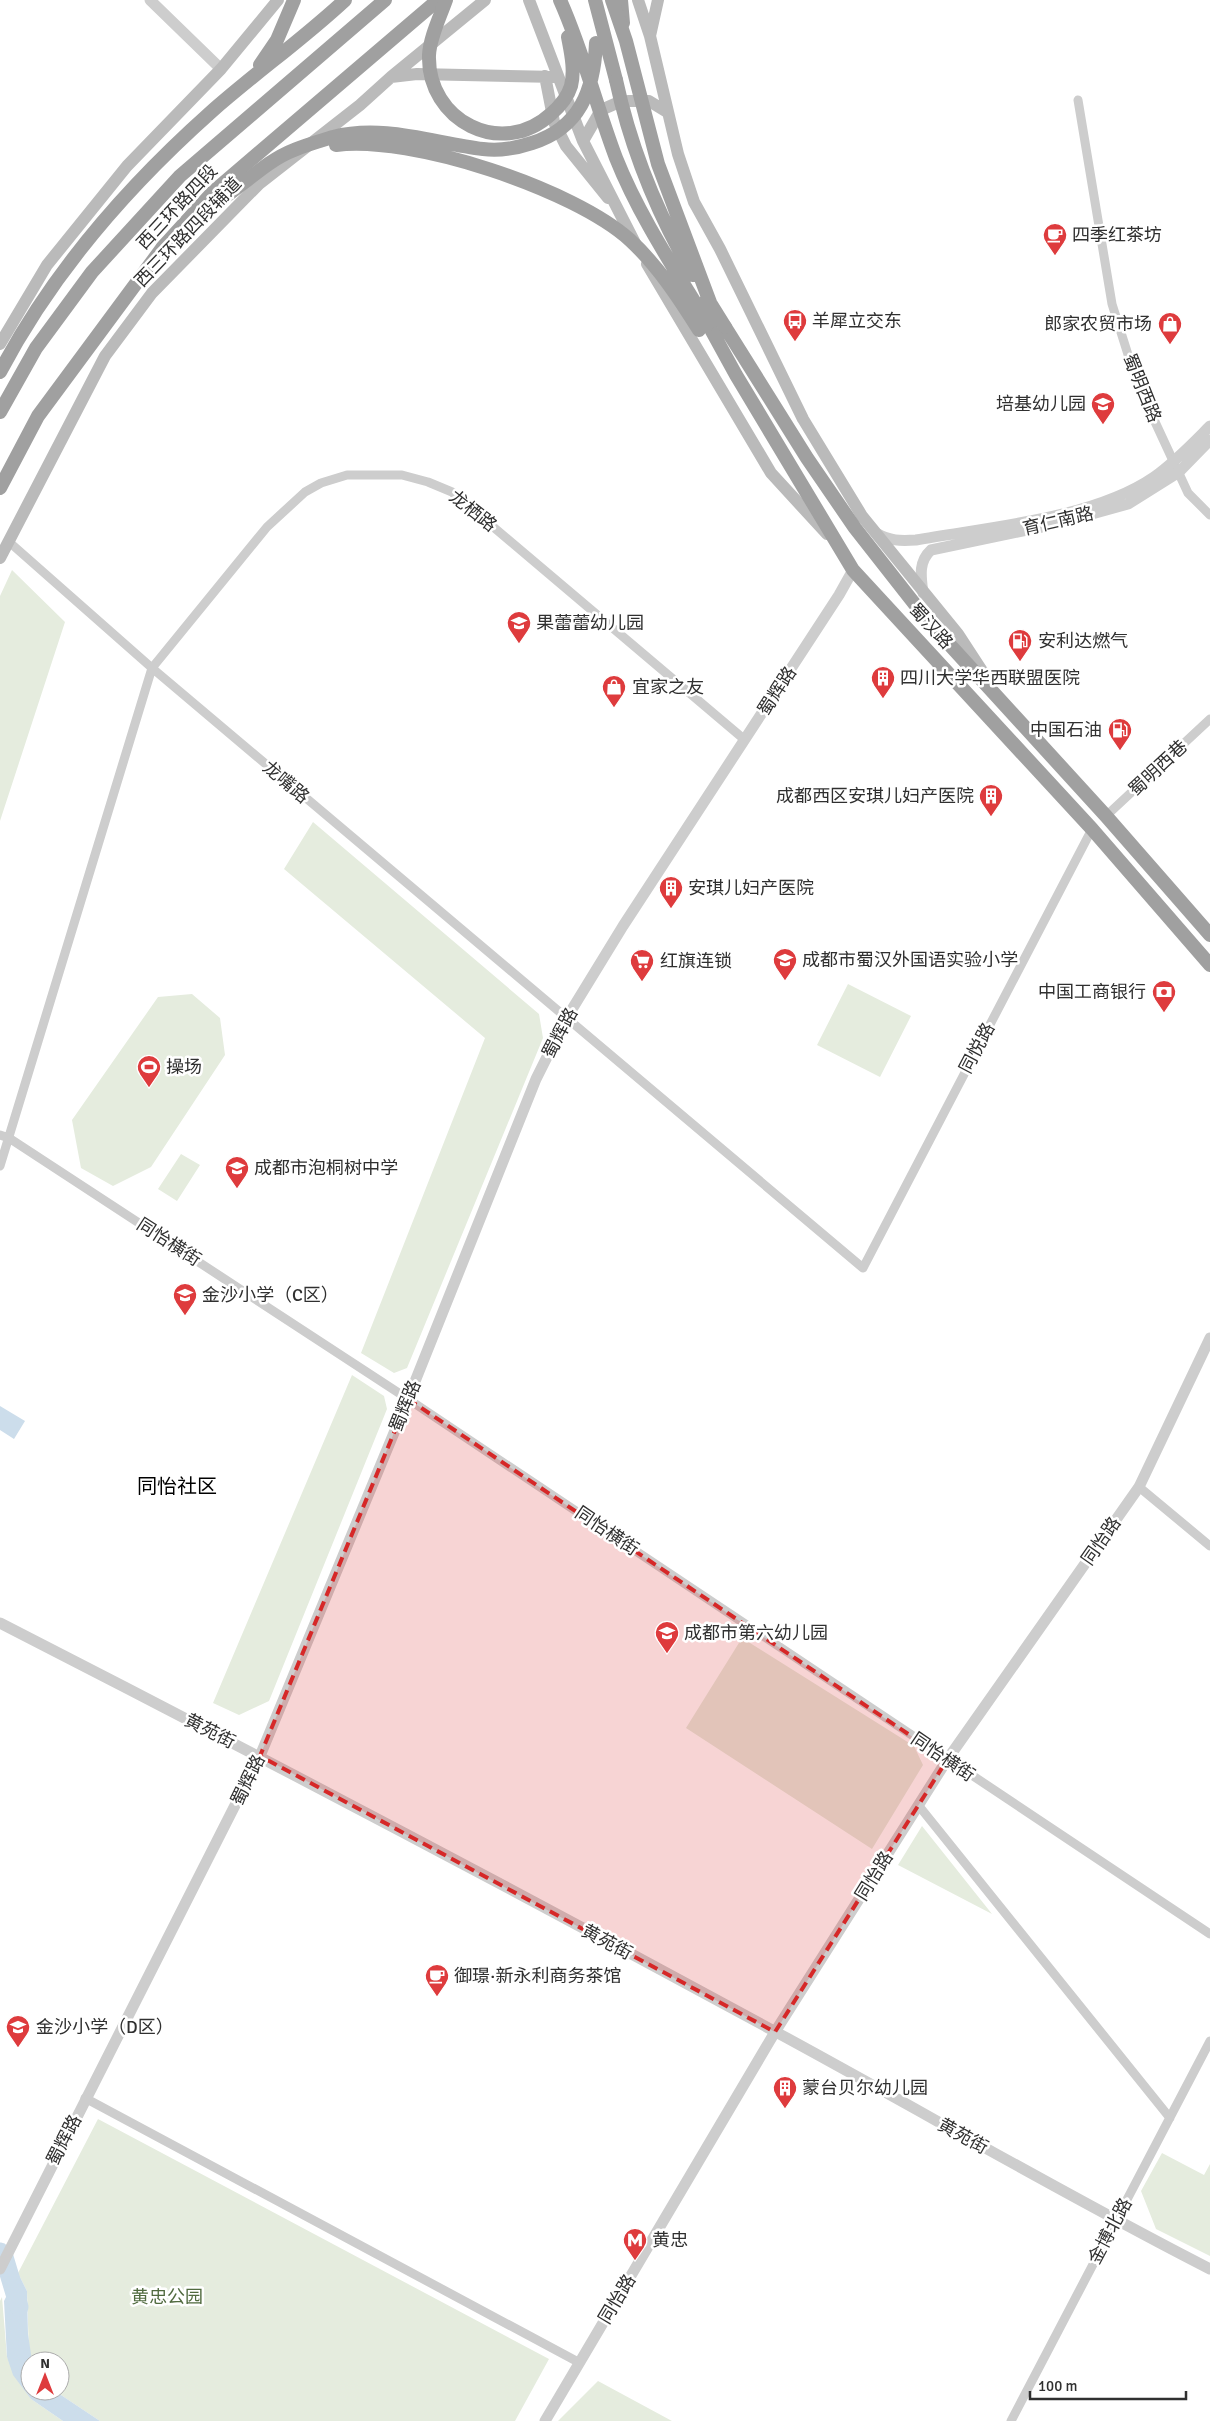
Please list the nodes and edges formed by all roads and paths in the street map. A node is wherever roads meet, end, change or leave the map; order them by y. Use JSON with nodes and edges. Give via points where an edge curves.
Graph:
{"nodes":[{"id":1,"x":150,"y":0,"type":"edge"},
{"id":2,"x":278,"y":0,"type":"edge"},
{"id":3,"x":294,"y":0,"type":"edge"},
{"id":4,"x":345,"y":0,"type":"edge"},
{"id":5,"x":385,"y":0,"type":"edge"},
{"id":6,"x":438,"y":0,"type":"edge"},
{"id":7,"x":446,"y":0,"type":"edge"},
{"id":8,"x":485,"y":0,"type":"edge"},
{"id":9,"x":529,"y":0,"type":"edge"},
{"id":10,"x":559,"y":0,"type":"edge"},
{"id":11,"x":591,"y":0,"type":"edge"},
{"id":12,"x":595,"y":0,"type":"edge"},
{"id":13,"x":612,"y":0,"type":"edge"},
{"id":14,"x":621,"y":0,"type":"edge"},
{"id":15,"x":638,"y":0,"type":"edge"},
{"id":16,"x":658,"y":0,"type":"edge"},
{"id":17,"x":650,"y":36,"type":"junction"},
{"id":18,"x":626,"y":41,"type":"junction"},
{"id":19,"x":221,"y":69,"type":"junction"},
{"id":20,"x":551,"y":76,"type":"junction"},
{"id":21,"x":391,"y":77,"type":"junction"},
{"id":22,"x":250,"y":79,"type":"junction"},
{"id":23,"x":1078,"y":100,"type":"dead end"},
{"id":24,"x":667,"y":112,"type":"junction"},
{"id":25,"x":584,"y":141,"type":"junction"},
{"id":26,"x":293,"y":150,"type":"junction"},
{"id":27,"x":616,"y":209,"type":"junction"},
{"id":28,"x":163,"y":247,"type":"junction"},
{"id":29,"x":711,"y":305,"type":"junction"},
{"id":30,"x":704,"y":327,"type":"junction"},
{"id":31,"x":0,"y":344,"type":"edge"},
{"id":32,"x":0,"y":372,"type":"edge"},
{"id":33,"x":0,"y":412,"type":"edge"},
{"id":34,"x":1210,"y":426,"type":"edge"},
{"id":35,"x":1210,"y":440,"type":"edge"},
{"id":36,"x":1176,"y":467,"type":"junction"},
{"id":37,"x":0,"y":488,"type":"edge"},
{"id":38,"x":1210,"y":515,"type":"edge"},
{"id":39,"x":875,"y":533,"type":"junction"},
{"id":40,"x":8,"y":541,"type":"junction"},
{"id":41,"x":843,"y":552,"type":"junction"},
{"id":42,"x":0,"y":558,"type":"edge"},
{"id":43,"x":853,"y":570,"type":"junction"},
{"id":44,"x":923,"y":593,"type":"junction"},
{"id":45,"x":152,"y":668,"type":"junction"},
{"id":46,"x":1004,"y":705,"type":"junction"},
{"id":47,"x":1210,"y":719,"type":"edge"},
{"id":48,"x":745,"y":740,"type":"junction"},
{"id":49,"x":1106,"y":816,"type":"junction"},
{"id":50,"x":1092,"y":829,"type":"junction"},
{"id":51,"x":1210,"y":936,"type":"edge"},
{"id":52,"x":1210,"y":965,"type":"edge"},
{"id":53,"x":566,"y":1020,"type":"junction"},
{"id":54,"x":4,"y":1136,"type":"edge"},
{"id":55,"x":0,"y":1166,"type":"edge"},
{"id":56,"x":863,"y":1268,"type":"joint"},
{"id":57,"x":1210,"y":1338,"type":"edge"},
{"id":58,"x":408,"y":1398,"type":"junction"},
{"id":59,"x":1139,"y":1487,"type":"junction"},
{"id":60,"x":1210,"y":1546,"type":"edge"},
{"id":61,"x":0,"y":1623,"type":"edge"},
{"id":62,"x":260,"y":1756,"type":"junction"},
{"id":63,"x":947,"y":1760,"type":"junction"},
{"id":64,"x":919,"y":1806,"type":"junction"},
{"id":65,"x":1210,"y":1934,"type":"edge"},
{"id":66,"x":775,"y":2032,"type":"junction"},
{"id":67,"x":1210,"y":2042,"type":"edge"},
{"id":68,"x":85,"y":2098,"type":"junction"},
{"id":69,"x":1170,"y":2118,"type":"junction"},
{"id":70,"x":1115,"y":2221,"type":"junction"},
{"id":71,"x":0,"y":2269,"type":"edge"},
{"id":72,"x":1210,"y":2269,"type":"edge"},
{"id":73,"x":580,"y":2363,"type":"junction"},
{"id":74,"x":545,"y":2421,"type":"edge"},
{"id":75,"x":1011,"y":2421,"type":"edge"}],
"edges":[{"from":1,"to":19,"type":"street"},
{"from":2,"to":19,"type":"main road"},
{"from":3,"to":22,"type":"highway","via":[[277,40]]},
{"from":4,"to":22,"type":"highway"},
{"from":5,"to":33,"type":"highway","name":"西三环路四段","via":[[180,176],[92,272],[36,348]]},
{"from":6,"to":28,"type":"highway","name":"西三环路四段","bridge":true,"via":[[214,192]]},
{"from":7,"to":10,"type":"highway","bridge":true,"via":[[430,55],[433,84],[445,108],[467,126],[494,134],[519,132],[540,124],[558,108],[571,87],[573,61]]},
{"from":8,"to":21,"type":"main road","name":"西三环路四段辅道"},
{"from":9,"to":20,"type":"main road"},
{"from":10,"to":30,"type":"highway","bridge":true,"via":[[572,28],[617,159]]},
{"from":11,"to":26,"type":"highway","bridge":true,"via":[[596,43],[593,76],[578,111],[566,126],[545,139],[520,147],[486,149],[361,132]]},
{"from":12,"to":29,"type":"highway","bridge":true,"via":[[623,112],[652,198]]},
{"from":13,"to":18,"type":"highway","bridge":true},
{"from":14,"to":18,"type":"highway","bridge":true},
{"from":15,"to":17,"type":"main road"},
{"from":16,"to":17,"type":"main road"},
{"from":17,"to":24,"type":"main road"},
{"from":18,"to":29,"type":"highway","bridge":true,"via":[[658,164]]},
{"from":19,"to":31,"type":"main road","via":[[127,166],[47,265]]},
{"from":20,"to":21,"type":"main road","via":[[417,74]]},
{"from":20,"to":25,"type":"main road"},
{"from":20,"to":27,"type":"main road","via":[[554,122],[566,146]]},
{"from":21,"to":40,"type":"main road","name":"西三环路四段辅道","via":[[259,184],[152,293],[105,356]]},
{"from":22,"to":32,"type":"highway","via":[[103,221],[75,256],[15,344]]},
{"from":23,"to":36,"type":"street","name":"蜀明西路","via":[[1112,304],[1137,383]]},
{"from":24,"to":25,"type":"main road","via":[[649,101],[617,103],[601,110]]},
{"from":24,"to":39,"type":"main road","via":[[694,202],[803,419]]},
{"from":25,"to":27,"type":"main road"},
{"from":26,"to":28,"type":"highway","bridge":true,"via":[[257,172]]},
{"from":26,"to":30,"type":"highway","bridge":true,"via":[[348,143],[388,145],[497,171],[576,205],[604,220],[630,240]]},
{"from":27,"to":41,"type":"main road","via":[[771,473]]},
{"from":28,"to":37,"type":"highway","name":"西三环路四段","via":[[38,416]]},
{"from":29,"to":46,"type":"highway","name":"蜀汉路","bridge":true,"via":[[855,528],[928,621]]},
{"from":30,"to":41,"type":"highway","name":"蜀汉路"},
{"from":34,"to":36,"type":"street"},
{"from":35,"to":36,"type":"street","name":"育仁南路"},
{"from":36,"to":38,"type":"street","name":"蜀明西路","via":[[1188,493]]},
{"from":36,"to":39,"type":"street","via":[[1126,493],[1045,517],[898,542]]},
{"from":36,"to":44,"type":"street","name":"育仁南路","via":[[1128,504],[1056,524],[931,550],[922,563]]},
{"from":39,"to":44,"type":"main road"},
{"from":40,"to":42,"type":"main road","name":"西三环路四段辅道"},
{"from":40,"to":45,"type":"street","name":"龙嘴路"},
{"from":41,"to":43,"type":"highway","name":"蜀汉路"},
{"from":43,"to":48,"type":"street","name":"蜀辉路"},
{"from":43,"to":50,"type":"highway","name":"蜀汉路"},
{"from":44,"to":46,"type":"main road","via":[[958,634]]},
{"from":45,"to":48,"type":"street","name":"龙栖路","via":[[267,527],[305,492],[321,482],[347,476],[402,476],[428,482],[460,497]]},
{"from":45,"to":53,"type":"street","name":"龙嘴路"},
{"from":45,"to":54,"type":"street"},
{"from":46,"to":49,"type":"highway","name":"蜀汉路"},
{"from":47,"to":49,"type":"street","name":"蜀明西巷"},
{"from":48,"to":53,"type":"street","name":"蜀辉路","via":[[623,926]]},
{"from":49,"to":51,"type":"highway","name":"蜀汉路"},
{"from":50,"to":52,"type":"highway","name":"蜀汉路"},
{"from":50,"to":56,"type":"street","name":"同悦路"},
{"from":53,"to":56,"type":"street","name":"龙嘴路"},
{"from":53,"to":58,"type":"street","name":"蜀辉路","via":[[536,1079]]},
{"from":54,"to":55,"type":"street"},
{"from":54,"to":58,"type":"street","name":"同怡横街"},
{"from":57,"to":59,"type":"street","name":"同怡路"},
{"from":58,"to":62,"type":"street","name":"蜀辉路"},
{"from":58,"to":63,"type":"street","name":"同怡横街"},
{"from":59,"to":60,"type":"street"},
{"from":59,"to":63,"type":"street","name":"同怡路"},
{"from":61,"to":62,"type":"street","name":"黄苑街"},
{"from":62,"to":66,"type":"street","name":"黄苑街"},
{"from":62,"to":68,"type":"street","name":"蜀辉路"},
{"from":63,"to":64,"type":"street","name":"同怡路"},
{"from":63,"to":65,"type":"street","name":"同怡横街"},
{"from":64,"to":66,"type":"street","name":"同怡路"},
{"from":64,"to":69,"type":"street"},
{"from":66,"to":70,"type":"street","name":"黄苑街"},
{"from":66,"to":73,"type":"street","name":"同怡路"},
{"from":67,"to":69,"type":"street","name":"金博北路"},
{"from":68,"to":71,"type":"street","name":"蜀辉路"},
{"from":68,"to":73,"type":"street"},
{"from":69,"to":70,"type":"street","name":"金博北路"},
{"from":70,"to":72,"type":"street","name":"黄苑街"},
{"from":70,"to":75,"type":"street","name":"金博北路"},
{"from":73,"to":74,"type":"street","name":"同怡路"}]}
